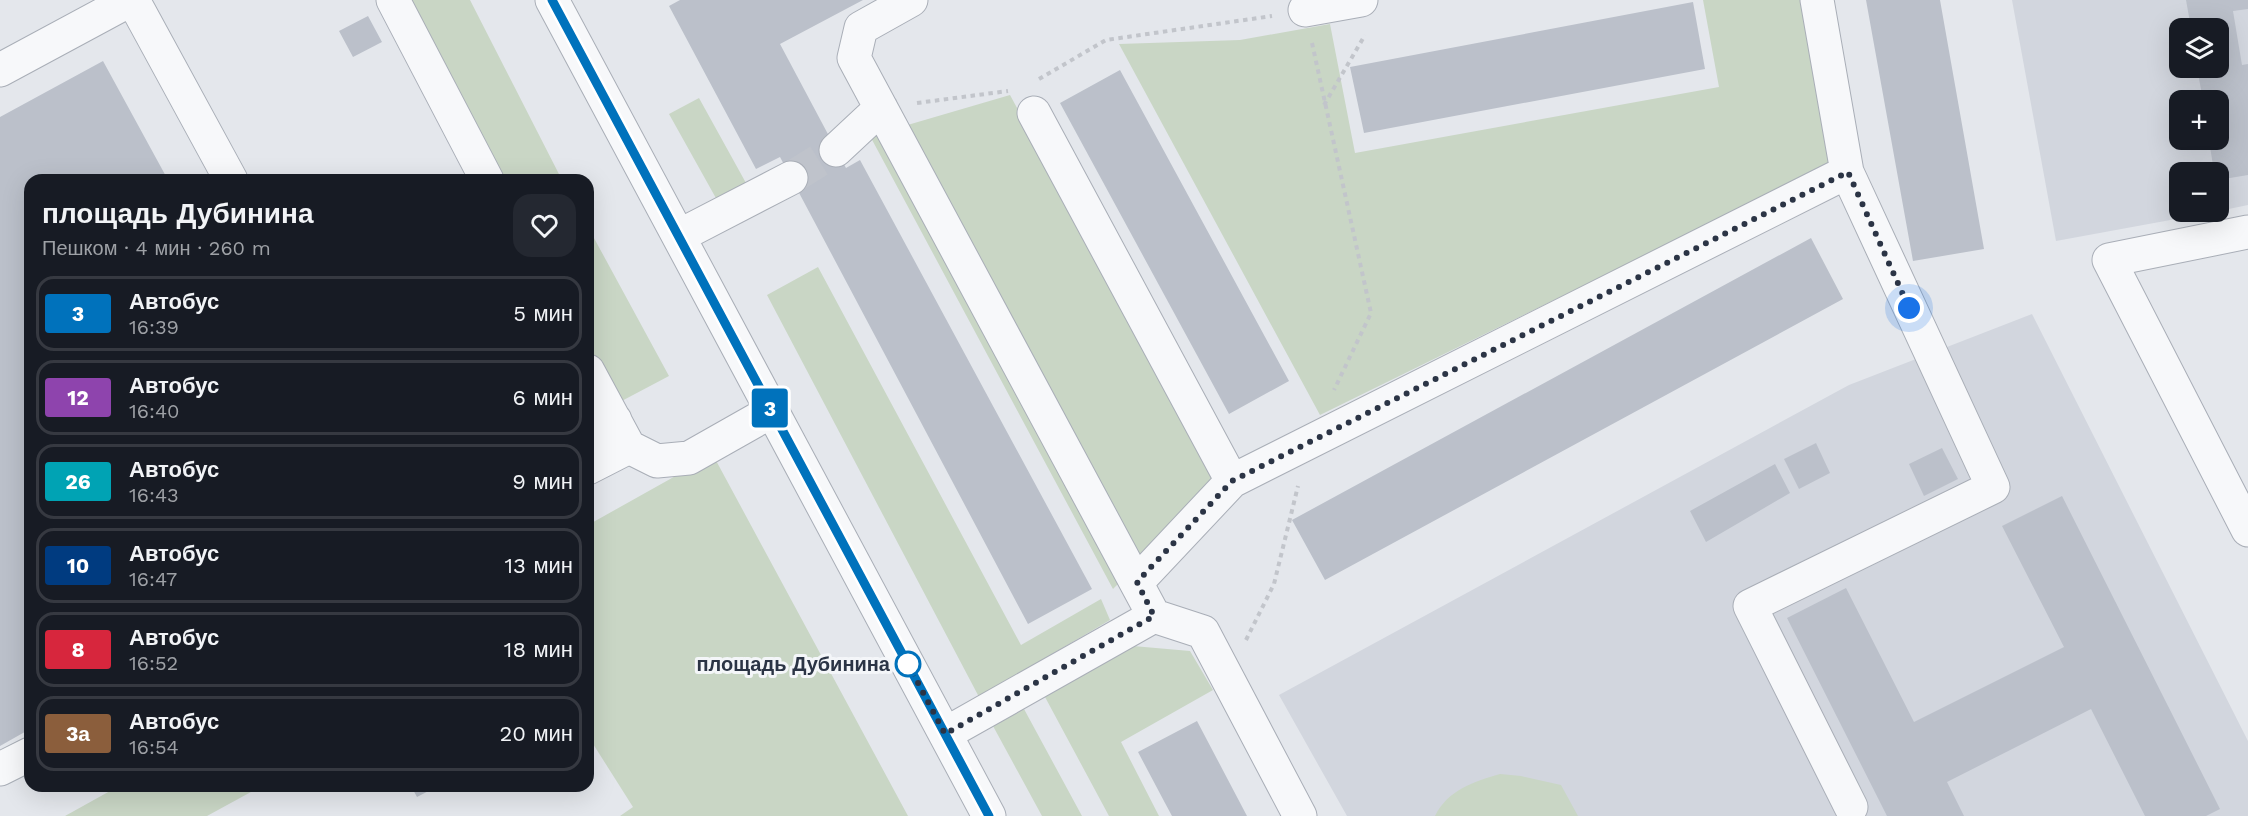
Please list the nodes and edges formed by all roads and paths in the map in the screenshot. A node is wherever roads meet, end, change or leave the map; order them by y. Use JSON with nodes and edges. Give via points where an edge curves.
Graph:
{"nodes":[{"id":1,"x":131,"y":0,"type":"edge"},
{"id":2,"x":393,"y":0,"type":"edge"},
{"id":3,"x":552,"y":0,"type":"edge"},
{"id":4,"x":911,"y":0,"type":"edge"},
{"id":5,"x":1817,"y":0,"type":"edge"},
{"id":6,"x":1305,"y":10,"type":"junction"},
{"id":7,"x":1365,"y":14,"type":"edge"},
{"id":8,"x":0,"y":70,"type":"edge"},
{"id":9,"x":1009,"y":91,"type":"dead end"},
{"id":10,"x":1032,"y":99,"type":"joint"},
{"id":11,"x":1324,"y":105,"type":"junction"},
{"id":12,"x":880,"y":108,"type":"junction"},
{"id":13,"x":836,"y":150,"type":"tunnel mouth"},
{"id":14,"x":1848,"y":172,"type":"junction"},
{"id":15,"x":228,"y":174,"type":"edge"},
{"id":16,"x":484,"y":174,"type":"edge"},
{"id":17,"x":791,"y":178,"type":"tunnel mouth"},
{"id":18,"x":2248,"y":232,"type":"edge"},
{"id":19,"x":679,"y":236,"type":"junction"},
{"id":20,"x":594,"y":387,"type":"edge"},
{"id":21,"x":772,"y":411,"type":"junction"},
{"id":22,"x":611,"y":434,"type":"edge"},
{"id":23,"x":1309,"y":442,"type":"junction"},
{"id":24,"x":594,"y":459,"type":"edge"},
{"id":25,"x":1232,"y":481,"type":"junction"},
{"id":26,"x":2248,"y":530,"type":"edge"},
{"id":27,"x":1137,"y":582,"type":"junction"},
{"id":28,"x":1154,"y":616,"type":"junction"},
{"id":29,"x":1227,"y":678,"type":"junction"},
{"id":30,"x":945,"y":734,"type":"junction"},
{"id":31,"x":24,"y":757,"type":"edge"},
{"id":32,"x":0,"y":769,"type":"edge"},
{"id":33,"x":1851,"y":807,"type":"dead end"},
{"id":34,"x":989,"y":816,"type":"edge"},
{"id":35,"x":1300,"y":816,"type":"edge"}],
"edges":[{"from":1,"to":8,"type":"street"},
{"from":1,"to":15,"type":"street"},
{"from":2,"to":16,"type":"street"},
{"from":3,"to":19,"type":"street"},
{"from":4,"to":12,"type":"street","via":[[861,28],[854,58]]},
{"from":5,"to":14,"type":"street"},
{"from":6,"to":7,"type":"street"},
{"from":6,"to":10,"type":"path","via":[[1107,40]]},
{"from":6,"to":11,"type":"path"},
{"from":7,"to":11,"type":"path"},
{"from":9,"to":12,"type":"path"},
{"from":10,"to":25,"type":"street"},
{"from":11,"to":23,"type":"path","via":[[1371,313]]},
{"from":12,"to":13,"type":"street"},
{"from":12,"to":27,"type":"street"},
{"from":14,"to":23,"type":"street"},
{"from":14,"to":33,"type":"street","via":[[1993,487],[1750,606]]},
{"from":17,"to":19,"type":"street"},
{"from":18,"to":26,"type":"street","via":[[2109,260]]},
{"from":19,"to":21,"type":"street"},
{"from":20,"to":22,"type":"street"},
{"from":21,"to":22,"type":"street","via":[[689,458],[657,461]]},
{"from":21,"to":30,"type":"street"},
{"from":22,"to":24,"type":"street"},
{"from":23,"to":25,"type":"street"},
{"from":23,"to":29,"type":"path","via":[[1274,584]]},
{"from":25,"to":27,"type":"street"},
{"from":27,"to":28,"type":"street"},
{"from":28,"to":29,"type":"street","via":[[1203,632]]},
{"from":28,"to":30,"type":"street"},
{"from":29,"to":35,"type":"street"},
{"from":30,"to":34,"type":"street"},
{"from":31,"to":32,"type":"street"}]}
